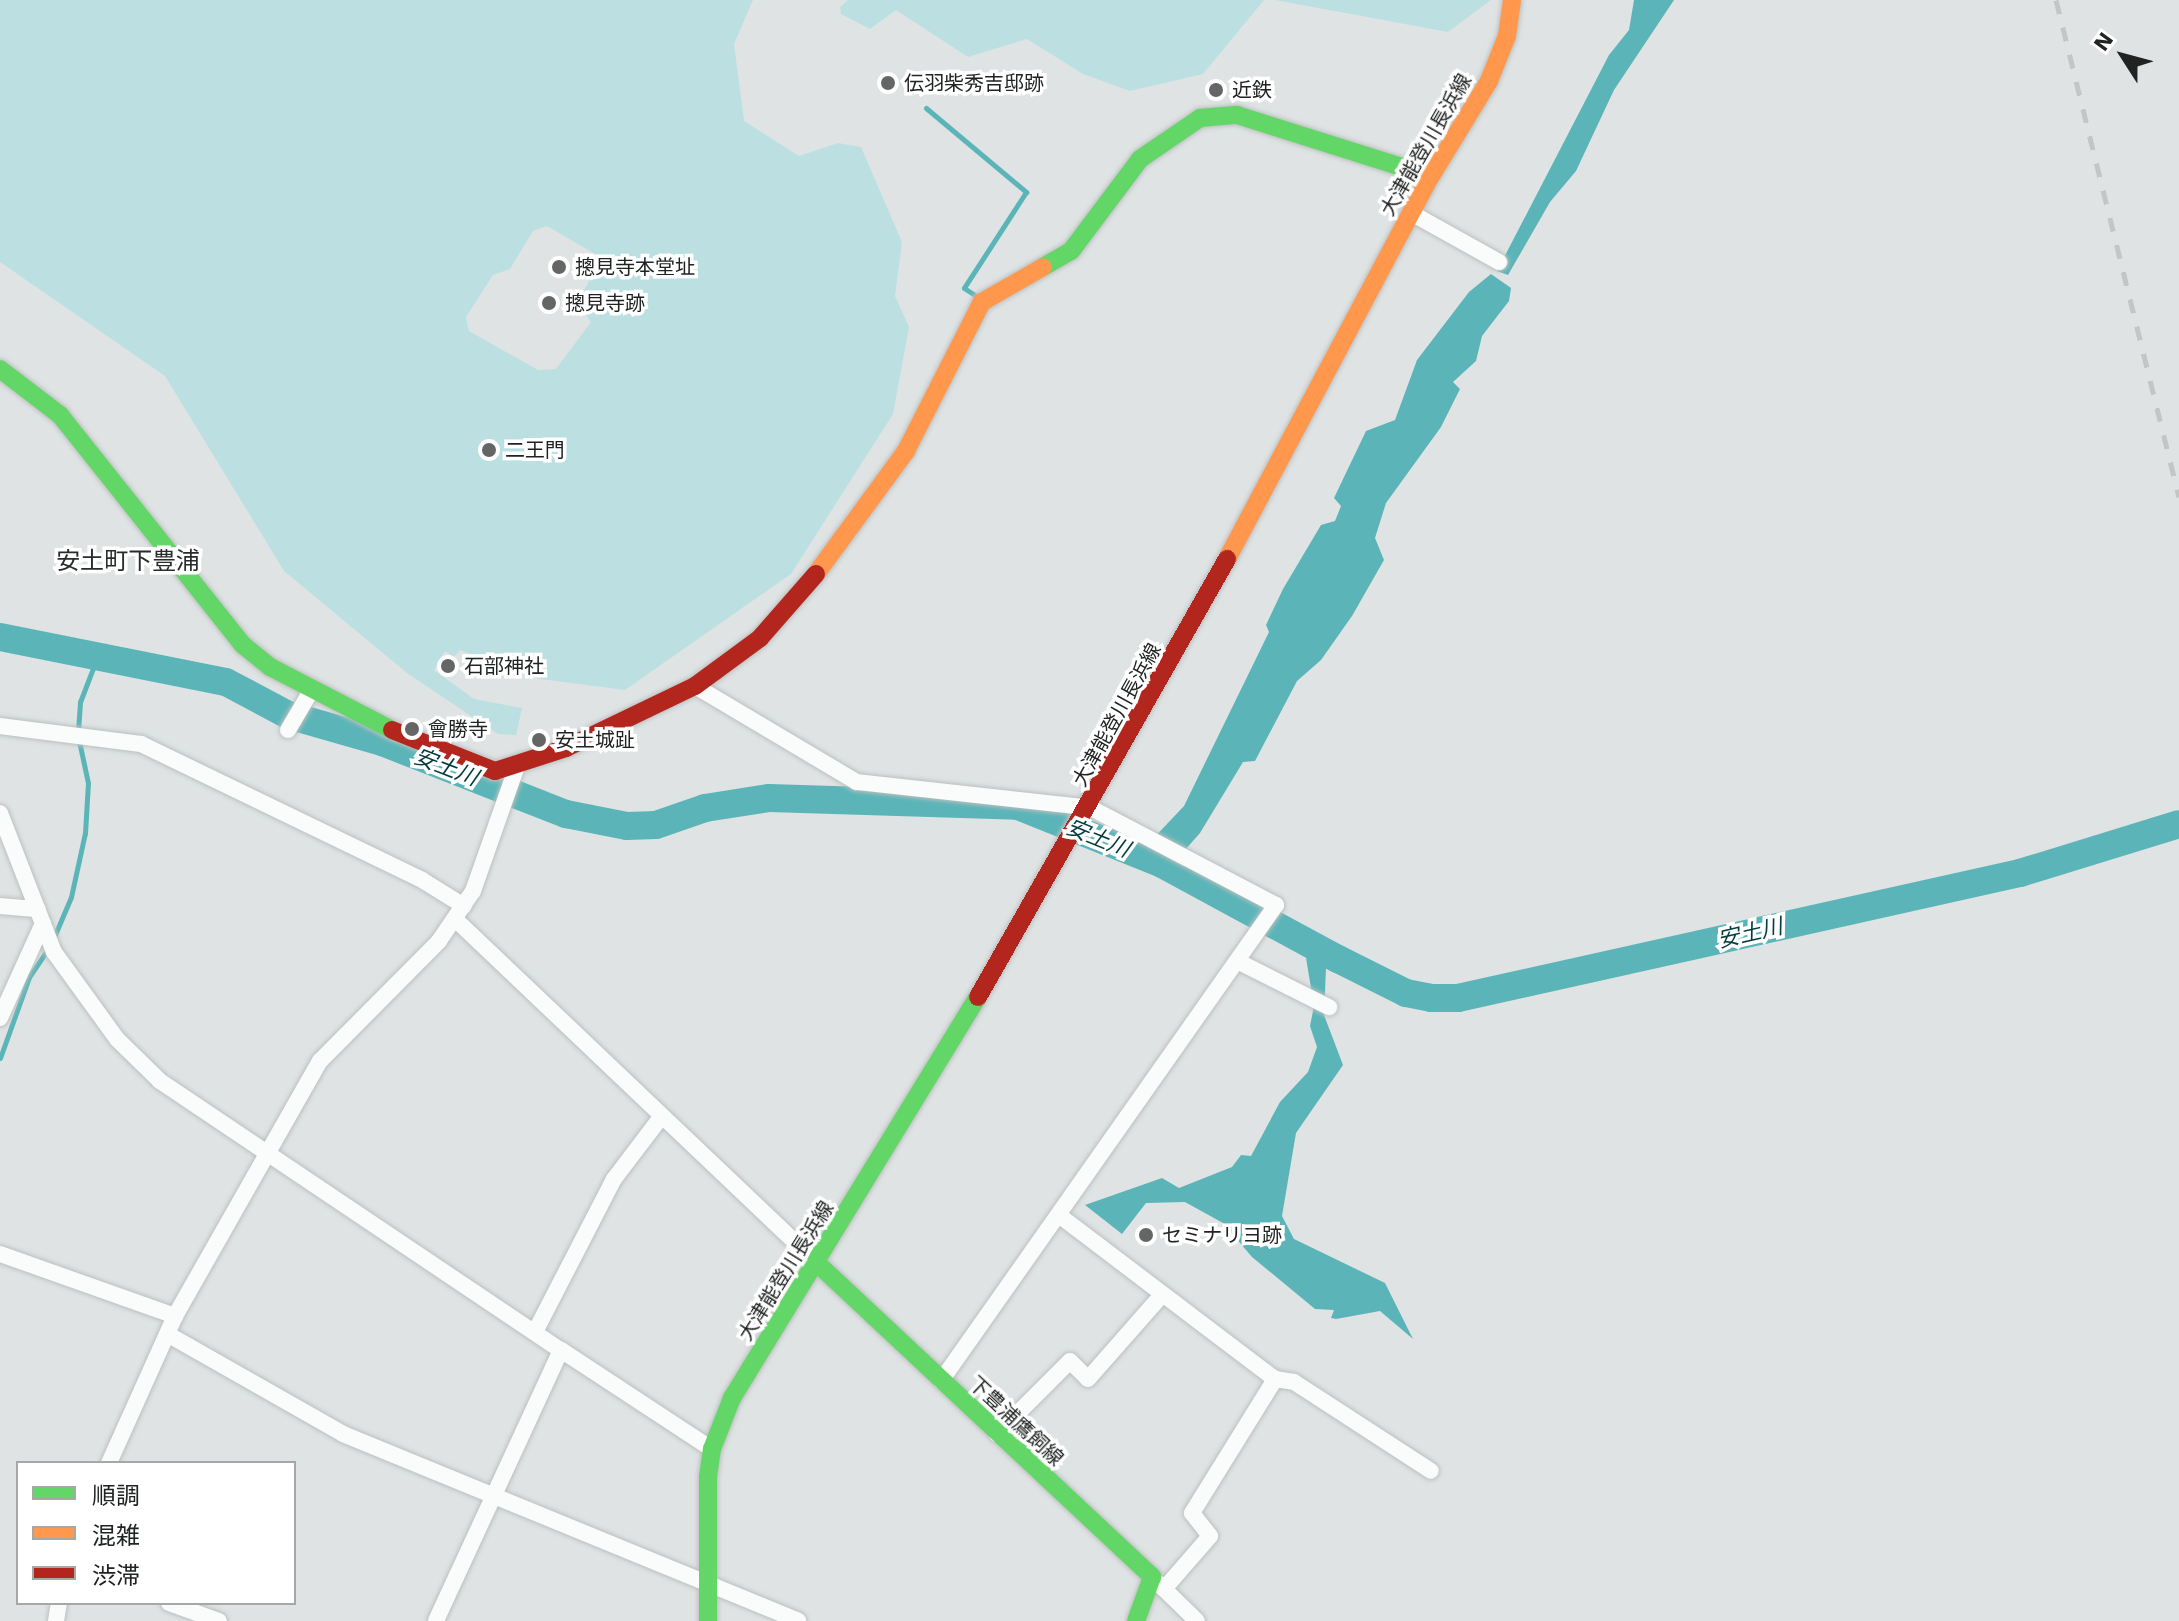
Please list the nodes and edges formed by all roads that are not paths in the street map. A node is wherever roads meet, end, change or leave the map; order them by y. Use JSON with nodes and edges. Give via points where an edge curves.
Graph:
{"nodes":[{"id":1,"x":1512,"y":0,"type":"edge"},
{"id":2,"x":1431,"y":176,"type":"junction"},
{"id":3,"x":1411,"y":213,"type":"junction"},
{"id":4,"x":1499,"y":262,"type":"dead end"},
{"id":5,"x":0,"y":369,"type":"edge"},
{"id":6,"x":695,"y":686,"type":"junction"},
{"id":7,"x":306,"y":699,"type":"junction"},
{"id":8,"x":0,"y":726,"type":"edge"},
{"id":9,"x":288,"y":730,"type":"dead end"},
{"id":10,"x":517,"y":769,"type":"junction"},
{"id":11,"x":1091,"y":808,"type":"junction"},
{"id":12,"x":0,"y":813,"type":"edge"},
{"id":13,"x":0,"y":906,"type":"edge"},
{"id":14,"x":460,"y":913,"type":"junction"},
{"id":15,"x":42,"y":922,"type":"junction"},
{"id":16,"x":1239,"y":962,"type":"junction"},
{"id":17,"x":1329,"y":1007,"type":"dead end"},
{"id":18,"x":0,"y":1018,"type":"edge"},
{"id":19,"x":661,"y":1117,"type":"junction"},
{"id":20,"x":266,"y":1150,"type":"junction"},
{"id":21,"x":1060,"y":1216,"type":"junction"},
{"id":22,"x":0,"y":1254,"type":"edge"},
{"id":23,"x":818,"y":1264,"type":"junction"},
{"id":24,"x":1160,"y":1297,"type":"junction"},
{"id":25,"x":175,"y":1316,"type":"junction"},
{"id":26,"x":536,"y":1330,"type":"junction"},
{"id":27,"x":169,"y":1335,"type":"junction"},
{"id":28,"x":561,"y":1350,"type":"junction"},
{"id":29,"x":1275,"y":1379,"type":"junction"},
{"id":30,"x":941,"y":1381,"type":"junction"},
{"id":31,"x":997,"y":1434,"type":"junction"},
{"id":32,"x":712,"y":1449,"type":"junction"},
{"id":33,"x":110,"y":1461,"type":"edge"},
{"id":34,"x":1431,"y":1471,"type":"dead end"},
{"id":35,"x":494,"y":1496,"type":"junction"},
{"id":36,"x":1158,"y":1583,"type":"junction"},
{"id":37,"x":707,"y":1584,"type":"junction"},
{"id":38,"x":175,"y":1605,"type":"edge"},
{"id":39,"x":219,"y":1621,"type":"edge"},
{"id":40,"x":436,"y":1621,"type":"edge"},
{"id":41,"x":708,"y":1621,"type":"edge"},
{"id":42,"x":798,"y":1621,"type":"edge"},
{"id":43,"x":1136,"y":1621,"type":"edge"},
{"id":44,"x":1197,"y":1621,"type":"edge"}],
"edges":[{"from":1,"to":2,"type":"main road","name":"大津能登川長浜線","via":[[1501,55]]},
{"from":2,"to":3,"type":"main road","name":"大津能登川長浜線"},
{"from":2,"to":6,"type":"main road","via":[[1237,115],[1209,115],[1180,128],[1140,159],[1071,251],[982,302],[916,436],[796,602],[760,638]]},
{"from":3,"to":4,"type":"street"},
{"from":3,"to":11,"type":"main road","name":"大津能登川長浜線"},
{"from":5,"to":7,"type":"main road","via":[[60,415],[243,645]]},
{"from":6,"to":10,"type":"main road"},
{"from":6,"to":11,"type":"street","via":[[857,782]]},
{"from":7,"to":9,"type":"street"},
{"from":7,"to":10,"type":"main road","via":[[495,771]]},
{"from":8,"to":14,"type":"street","via":[[141,744],[422,880]]},
{"from":10,"to":14,"type":"street"},
{"from":11,"to":16,"type":"street","via":[[1276,905]]},
{"from":11,"to":23,"type":"main road","name":"大津能登川長浜線"},
{"from":12,"to":15,"type":"street"},
{"from":13,"to":15,"type":"street"},
{"from":14,"to":19,"type":"street"},
{"from":14,"to":20,"type":"street","via":[[320,1061]]},
{"from":15,"to":18,"type":"street"},
{"from":15,"to":20,"type":"street","via":[[54,952],[117,1039],[160,1081]]},
{"from":16,"to":17,"type":"street"},
{"from":16,"to":21,"type":"street"},
{"from":19,"to":23,"type":"street"},
{"from":19,"to":26,"type":"street","via":[[614,1179]]},
{"from":20,"to":25,"type":"street"},
{"from":20,"to":26,"type":"street"},
{"from":21,"to":24,"type":"street"},
{"from":21,"to":30,"type":"street"},
{"from":22,"to":25,"type":"street"},
{"from":23,"to":30,"type":"main road","name":"下豊浦鷹飼線"},
{"from":23,"to":32,"type":"main road","name":"大津能登川長浜線","via":[[732,1398]]},
{"from":24,"to":29,"type":"street"},
{"from":24,"to":31,"type":"street","via":[[1088,1379],[1070,1361]]},
{"from":25,"to":27,"type":"street"},
{"from":26,"to":28,"type":"street"},
{"from":27,"to":33,"type":"street"},
{"from":27,"to":35,"type":"street","via":[[343,1434]]},
{"from":28,"to":32,"type":"street"},
{"from":28,"to":35,"type":"street"},
{"from":29,"to":34,"type":"street","via":[[1294,1382]]},
{"from":29,"to":36,"type":"street","via":[[1192,1513],[1210,1536]]},
{"from":30,"to":31,"type":"main road","name":"下豊浦鷹飼線"},
{"from":31,"to":36,"type":"main road","name":"下豊浦鷹飼線"},
{"from":32,"to":37,"type":"main road","name":"大津能登川長浜線"},
{"from":35,"to":37,"type":"street"},
{"from":35,"to":40,"type":"street"},
{"from":36,"to":43,"type":"main road"},
{"from":36,"to":44,"type":"street"},
{"from":37,"to":41,"type":"main road","name":"大津能登川長浜線"},
{"from":37,"to":42,"type":"street"},
{"from":38,"to":39,"type":"street"}]}
